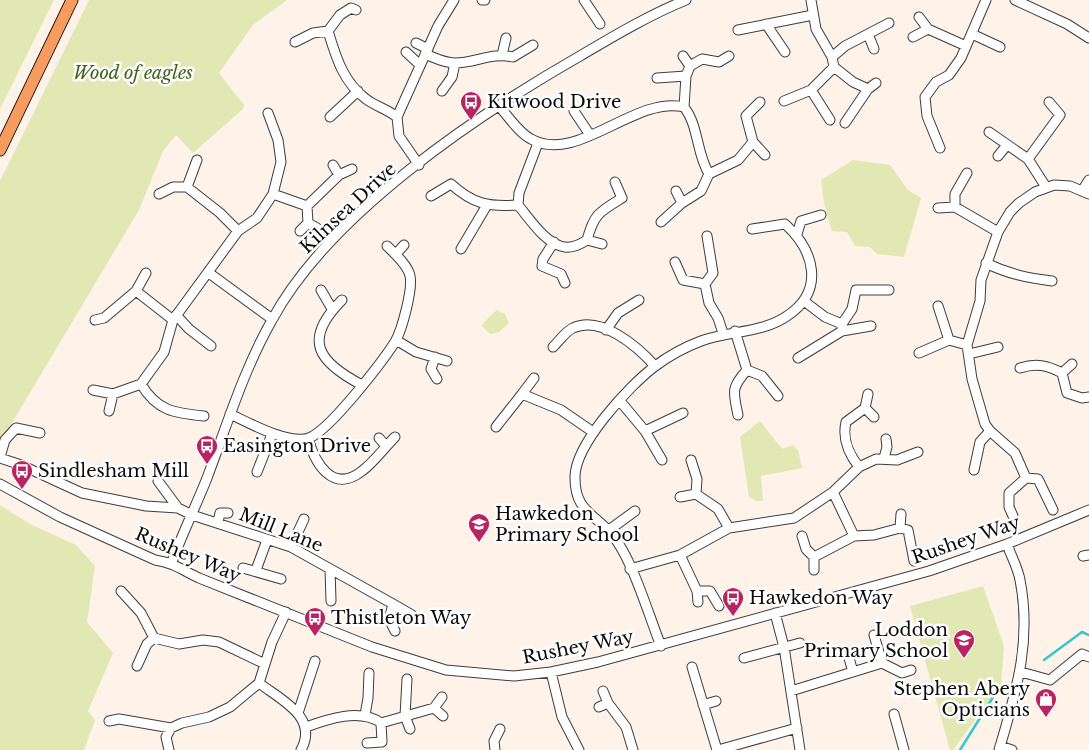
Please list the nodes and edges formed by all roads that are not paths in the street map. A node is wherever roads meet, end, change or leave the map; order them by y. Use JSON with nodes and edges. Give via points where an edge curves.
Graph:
{"nodes":[{"id":1,"x":72,"y":0,"type":"edge"},
{"id":2,"x":454,"y":0,"type":"edge"},
{"id":3,"x":584,"y":0,"type":"edge"},
{"id":4,"x":811,"y":0,"type":"edge"},
{"id":5,"x":986,"y":0,"type":"edge"},
{"id":6,"x":1016,"y":0,"type":"edge"},
{"id":7,"x":681,"y":1,"type":"edge"},
{"id":8,"x":356,"y":10,"type":"dead end"},
{"id":9,"x":813,"y":15,"type":"junction"},
{"id":10,"x":918,"y":17,"type":"dead end"},
{"id":11,"x":890,"y":23,"type":"dead end"},
{"id":12,"x":600,"y":24,"type":"dead end"},
{"id":13,"x":766,"y":24,"type":"junction"},
{"id":14,"x":928,"y":29,"type":"junction"},
{"id":15,"x":738,"y":30,"type":"dead end"},
{"id":16,"x":328,"y":31,"type":"junction"},
{"id":17,"x":868,"y":34,"type":"junction"},
{"id":18,"x":972,"y":34,"type":"junction"},
{"id":19,"x":913,"y":37,"type":"dead end"},
{"id":20,"x":506,"y":38,"type":"dead end"},
{"id":21,"x":1089,"y":38,"type":"edge"},
{"id":22,"x":295,"y":42,"type":"dead end"},
{"id":23,"x":416,"y":43,"type":"dead end"},
{"id":24,"x":533,"y":45,"type":"dead end"},
{"id":25,"x":966,"y":46,"type":"junction"},
{"id":26,"x":1000,"y":47,"type":"dead end"},
{"id":27,"x":874,"y":49,"type":"dead end"},
{"id":28,"x":427,"y":51,"type":"junction"},
{"id":29,"x":406,"y":52,"type":"dead end"},
{"id":30,"x":785,"y":52,"type":"dead end"},
{"id":31,"x":502,"y":55,"type":"junction"},
{"id":32,"x":683,"y":56,"type":"dead end"},
{"id":33,"x":729,"y":56,"type":"dead end"},
{"id":34,"x":833,"y":62,"type":"junction"},
{"id":35,"x":455,"y":63,"type":"junction"},
{"id":36,"x":420,"y":65,"type":"junction"},
{"id":37,"x":690,"y":66,"type":"junction"},
{"id":38,"x":686,"y":76,"type":"junction"},
{"id":39,"x":657,"y":78,"type":"dead end"},
{"id":40,"x":811,"y":90,"type":"junction"},
{"id":41,"x":442,"y":91,"type":"dead end"},
{"id":42,"x":358,"y":92,"type":"junction"},
{"id":43,"x":784,"y":101,"type":"dead end"},
{"id":44,"x":760,"y":102,"type":"dead end"},
{"id":45,"x":1049,"y":102,"type":"dead end"},
{"id":46,"x":499,"y":106,"type":"junction"},
{"id":47,"x":684,"y":106,"type":"junction"},
{"id":48,"x":574,"y":110,"type":"dead end"},
{"id":49,"x":268,"y":113,"type":"dead end"},
{"id":50,"x":330,"y":117,"type":"dead end"},
{"id":51,"x":396,"y":117,"type":"junction"},
{"id":52,"x":830,"y":120,"type":"dead end"},
{"id":53,"x":845,"y":123,"type":"dead end"},
{"id":54,"x":989,"y":132,"type":"dead end"},
{"id":55,"x":590,"y":134,"type":"junction"},
{"id":56,"x":753,"y":142,"type":"junction"},
{"id":57,"x":538,"y":143,"type":"junction"},
{"id":58,"x":1007,"y":145,"type":"junction"},
{"id":59,"x":940,"y":148,"type":"dead end"},
{"id":60,"x":0,"y":150,"type":"edge"},
{"id":61,"x":765,"y":155,"type":"dead end"},
{"id":62,"x":998,"y":156,"type":"dead end"},
{"id":63,"x":1028,"y":159,"type":"junction"},
{"id":64,"x":196,"y":160,"type":"dead end"},
{"id":65,"x":333,"y":165,"type":"dead end"},
{"id":66,"x":419,"y":165,"type":"junction"},
{"id":67,"x":352,"y":169,"type":"dead end"},
{"id":68,"x":967,"y":173,"type":"dead end"},
{"id":69,"x":709,"y":174,"type":"junction"},
{"id":70,"x":339,"y":176,"type":"junction"},
{"id":71,"x":458,"y":176,"type":"dead end"},
{"id":72,"x":1089,"y":180,"type":"edge"},
{"id":73,"x":615,"y":182,"type":"dead end"},
{"id":74,"x":451,"y":184,"type":"junction"},
{"id":75,"x":187,"y":187,"type":"junction"},
{"id":76,"x":1046,"y":187,"type":"junction"},
{"id":77,"x":676,"y":191,"type":"dead end"},
{"id":78,"x":1086,"y":193,"type":"edge"},
{"id":79,"x":159,"y":194,"type":"dead end"},
{"id":80,"x":273,"y":194,"type":"junction"},
{"id":81,"x":431,"y":196,"type":"dead end"},
{"id":82,"x":682,"y":203,"type":"junction"},
{"id":83,"x":487,"y":204,"type":"junction"},
{"id":84,"x":518,"y":205,"type":"junction"},
{"id":85,"x":307,"y":206,"type":"junction"},
{"id":86,"x":955,"y":207,"type":"junction"},
{"id":87,"x":938,"y":208,"type":"dead end"},
{"id":88,"x":821,"y":214,"type":"dead end"},
{"id":89,"x":661,"y":222,"type":"dead end"},
{"id":90,"x":308,"y":223,"type":"junction"},
{"id":91,"x":317,"y":228,"type":"dead end"},
{"id":92,"x":752,"y":229,"type":"dead end"},
{"id":93,"x":238,"y":231,"type":"junction"},
{"id":94,"x":300,"y":231,"type":"dead end"},
{"id":95,"x":998,"y":232,"type":"junction"},
{"id":96,"x":797,"y":234,"type":"junction"},
{"id":97,"x":707,"y":236,"type":"dead end"},
{"id":98,"x":587,"y":240,"type":"junction"},
{"id":99,"x":554,"y":242,"type":"junction"},
{"id":100,"x":602,"y":244,"type":"dead end"},
{"id":101,"x":404,"y":245,"type":"dead end"},
{"id":102,"x":387,"y":246,"type":"dead end"},
{"id":103,"x":461,"y":249,"type":"dead end"},
{"id":104,"x":396,"y":254,"type":"junction"},
{"id":105,"x":675,"y":262,"type":"dead end"},
{"id":106,"x":986,"y":263,"type":"junction"},
{"id":107,"x":146,"y":273,"type":"dead end"},
{"id":108,"x":209,"y":273,"type":"junction"},
{"id":109,"x":1052,"y":280,"type":"dead end"},
{"id":110,"x":565,"y":283,"type":"dead end"},
{"id":111,"x":705,"y":284,"type":"junction"},
{"id":112,"x":321,"y":290,"type":"dead end"},
{"id":113,"x":889,"y":290,"type":"dead end"},
{"id":114,"x":136,"y":291,"type":"junction"},
{"id":115,"x":342,"y":300,"type":"dead end"},
{"id":116,"x":638,"y":300,"type":"dead end"},
{"id":117,"x":804,"y":301,"type":"junction"},
{"id":118,"x":938,"y":306,"type":"dead end"},
{"id":119,"x":332,"y":310,"type":"junction"},
{"id":120,"x":175,"y":318,"type":"junction"},
{"id":121,"x":272,"y":319,"type":"junction"},
{"id":122,"x":95,"y":320,"type":"dead end"},
{"id":123,"x":871,"y":326,"type":"dead end"},
{"id":124,"x":606,"y":330,"type":"junction"},
{"id":125,"x":735,"y":331,"type":"junction"},
{"id":126,"x":844,"y":331,"type":"junction"},
{"id":127,"x":723,"y":334,"type":"junction"},
{"id":128,"x":396,"y":340,"type":"junction"},
{"id":129,"x":948,"y":340,"type":"junction"},
{"id":130,"x":211,"y":346,"type":"dead end"},
{"id":131,"x":553,"y":347,"type":"dead end"},
{"id":132,"x":998,"y":347,"type":"dead end"},
{"id":133,"x":968,"y":349,"type":"junction"},
{"id":134,"x":919,"y":353,"type":"dead end"},
{"id":135,"x":435,"y":357,"type":"junction"},
{"id":136,"x":798,"y":358,"type":"dead end"},
{"id":137,"x":447,"y":361,"type":"dead end"},
{"id":138,"x":1072,"y":364,"type":"dead end"},
{"id":139,"x":655,"y":366,"type":"junction"},
{"id":140,"x":1020,"y":368,"type":"dead end"},
{"id":141,"x":747,"y":370,"type":"junction"},
{"id":142,"x":1062,"y":373,"type":"junction"},
{"id":143,"x":534,"y":378,"type":"dead end"},
{"id":144,"x":436,"y":379,"type":"dead end"},
{"id":145,"x":141,"y":384,"type":"junction"},
{"id":146,"x":362,"y":385,"type":"junction"},
{"id":147,"x":93,"y":390,"type":"dead end"},
{"id":148,"x":113,"y":394,"type":"junction"},
{"id":149,"x":522,"y":394,"type":"junction"},
{"id":150,"x":868,"y":394,"type":"dead end"},
{"id":151,"x":778,"y":396,"type":"dead end"},
{"id":152,"x":1089,"y":397,"type":"edge"},
{"id":153,"x":620,"y":401,"type":"junction"},
{"id":154,"x":865,"y":408,"type":"junction"},
{"id":155,"x":109,"y":411,"type":"dead end"},
{"id":156,"x":683,"y":413,"type":"dead end"},
{"id":157,"x":230,"y":414,"type":"junction"},
{"id":158,"x":738,"y":415,"type":"dead end"},
{"id":159,"x":204,"y":416,"type":"dead end"},
{"id":160,"x":874,"y":417,"type":"dead end"},
{"id":161,"x":496,"y":427,"type":"dead end"},
{"id":162,"x":644,"y":431,"type":"junction"},
{"id":163,"x":990,"y":431,"type":"junction"},
{"id":164,"x":592,"y":432,"type":"junction"},
{"id":165,"x":40,"y":433,"type":"dead end"},
{"id":166,"x":272,"y":434,"type":"junction"},
{"id":167,"x":395,"y":437,"type":"dead end"},
{"id":168,"x":308,"y":438,"type":"junction"},
{"id":169,"x":378,"y":438,"type":"dead end"},
{"id":170,"x":886,"y":439,"type":"dead end"},
{"id":171,"x":386,"y":446,"type":"junction"},
{"id":172,"x":918,"y":452,"type":"dead end"},
{"id":173,"x":0,"y":457,"type":"edge"},
{"id":174,"x":884,"y":458,"type":"junction"},
{"id":175,"x":662,"y":460,"type":"dead end"},
{"id":176,"x":691,"y":460,"type":"dead end"},
{"id":177,"x":859,"y":467,"type":"junction"},
{"id":178,"x":974,"y":470,"type":"dead end"},
{"id":179,"x":257,"y":472,"type":"dead end"},
{"id":180,"x":1026,"y":478,"type":"junction"},
{"id":181,"x":158,"y":481,"type":"dead end"},
{"id":182,"x":0,"y":484,"type":"edge"},
{"id":183,"x":834,"y":492,"type":"junction"},
{"id":184,"x":696,"y":494,"type":"junction"},
{"id":185,"x":680,"y":497,"type":"dead end"},
{"id":186,"x":178,"y":508,"type":"junction"},
{"id":187,"x":1053,"y":510,"type":"dead end"},
{"id":188,"x":1089,"y":510,"type":"edge"},
{"id":189,"x":635,"y":511,"type":"dead end"},
{"id":190,"x":228,"y":513,"type":"dead end"},
{"id":191,"x":901,"y":514,"type":"dead end"},
{"id":192,"x":192,"y":515,"type":"junction"},
{"id":193,"x":1013,"y":516,"type":"dead end"},
{"id":194,"x":304,"y":519,"type":"dead end"},
{"id":195,"x":218,"y":522,"type":"junction"},
{"id":196,"x":729,"y":528,"type":"junction"},
{"id":197,"x":900,"y":528,"type":"junction"},
{"id":198,"x":609,"y":530,"type":"junction"},
{"id":199,"x":802,"y":536,"type":"dead end"},
{"id":200,"x":854,"y":536,"type":"junction"},
{"id":201,"x":267,"y":540,"type":"junction"},
{"id":202,"x":1007,"y":544,"type":"junction"},
{"id":203,"x":291,"y":547,"type":"junction"},
{"id":204,"x":680,"y":555,"type":"junction"},
{"id":205,"x":814,"y":557,"type":"junction"},
{"id":206,"x":914,"y":560,"type":"dead end"},
{"id":207,"x":172,"y":562,"type":"junction"},
{"id":208,"x":243,"y":568,"type":"dead end"},
{"id":209,"x":330,"y":569,"type":"junction"},
{"id":210,"x":630,"y":569,"type":"junction"},
{"id":211,"x":256,"y":570,"type":"junction"},
{"id":212,"x":814,"y":570,"type":"dead end"},
{"id":213,"x":281,"y":579,"type":"dead end"},
{"id":214,"x":121,"y":591,"type":"dead end"},
{"id":215,"x":697,"y":591,"type":"junction"},
{"id":216,"x":331,"y":601,"type":"dead end"},
{"id":217,"x":698,"y":602,"type":"dead end"},
{"id":218,"x":394,"y":604,"type":"junction"},
{"id":219,"x":719,"y":606,"type":"dead end"},
{"id":220,"x":286,"y":612,"type":"junction"},
{"id":221,"x":775,"y":613,"type":"junction"},
{"id":222,"x":412,"y":615,"type":"dead end"},
{"id":223,"x":395,"y":631,"type":"dead end"},
{"id":224,"x":874,"y":634,"type":"dead end"},
{"id":225,"x":154,"y":638,"type":"junction"},
{"id":226,"x":800,"y":643,"type":"dead end"},
{"id":227,"x":661,"y":646,"type":"junction"},
{"id":228,"x":784,"y":647,"type":"junction"},
{"id":229,"x":847,"y":651,"type":"dead end"},
{"id":230,"x":1089,"y":657,"type":"edge"},
{"id":231,"x":744,"y":658,"type":"dead end"},
{"id":232,"x":315,"y":661,"type":"dead end"},
{"id":233,"x":882,"y":663,"type":"junction"},
{"id":234,"x":265,"y":664,"type":"junction"},
{"id":235,"x":137,"y":666,"type":"dead end"},
{"id":236,"x":692,"y":667,"type":"dead end"},
{"id":237,"x":911,"y":670,"type":"dead end"},
{"id":238,"x":552,"y":672,"type":"junction"},
{"id":239,"x":853,"y":672,"type":"junction"},
{"id":240,"x":1021,"y":672,"type":"junction"},
{"id":241,"x":369,"y":673,"type":"dead end"},
{"id":242,"x":407,"y":679,"type":"dead end"},
{"id":243,"x":259,"y":683,"type":"junction"},
{"id":244,"x":603,"y":691,"type":"dead end"},
{"id":245,"x":791,"y":691,"type":"junction"},
{"id":246,"x":442,"y":697,"type":"dead end"},
{"id":247,"x":716,"y":701,"type":"dead end"},
{"id":248,"x":703,"y":705,"type":"junction"},
{"id":249,"x":434,"y":708,"type":"junction"},
{"id":250,"x":298,"y":713,"type":"junction"},
{"id":251,"x":894,"y":714,"type":"dead end"},
{"id":252,"x":365,"y":715,"type":"junction"},
{"id":253,"x":405,"y":716,"type":"junction"},
{"id":254,"x":442,"y":716,"type":"dead end"},
{"id":255,"x":109,"y":721,"type":"dead end"},
{"id":256,"x":381,"y":723,"type":"junction"},
{"id":257,"x":306,"y":727,"type":"junction"},
{"id":258,"x":171,"y":728,"type":"junction"},
{"id":259,"x":797,"y":728,"type":"junction"},
{"id":260,"x":410,"y":729,"type":"dead end"},
{"id":261,"x":500,"y":729,"type":"dead end"},
{"id":262,"x":367,"y":743,"type":"dead end"},
{"id":263,"x":1000,"y":748,"type":"edge"},
{"id":264,"x":169,"y":750,"type":"edge"},
{"id":265,"x":301,"y":750,"type":"edge"},
{"id":266,"x":494,"y":750,"type":"edge"},
{"id":267,"x":578,"y":750,"type":"edge"},
{"id":268,"x":633,"y":750,"type":"edge"},
{"id":269,"x":717,"y":750,"type":"edge"},
{"id":270,"x":800,"y":750,"type":"edge"},
{"id":271,"x":904,"y":750,"type":"edge"},
{"id":272,"x":1012,"y":750,"type":"edge"}],
"edges":[{"from":1,"to":60,"type":"main road"},
{"from":2,"to":28,"type":"street"},
{"from":3,"to":12,"type":"street"},
{"from":4,"to":9,"type":"street"},
{"from":5,"to":18,"type":"street"},
{"from":6,"to":21,"type":"street"},
{"from":7,"to":46,"type":"street","name":"Kilnsea Drive","via":[[633,25]]},
{"from":8,"to":16,"type":"street","via":[[350,8],[340,14]]},
{"from":9,"to":13,"type":"street"},
{"from":9,"to":34,"type":"street","via":[[822,44]]},
{"from":10,"to":14,"type":"street"},
{"from":11,"to":17,"type":"street"},
{"from":13,"to":15,"type":"street"},
{"from":13,"to":30,"type":"street"},
{"from":14,"to":19,"type":"street"},
{"from":14,"to":25,"type":"street"},
{"from":16,"to":22,"type":"street","via":[[313,33]]},
{"from":16,"to":42,"type":"street","via":[[343,74]]},
{"from":17,"to":27,"type":"street"},
{"from":17,"to":34,"type":"street","via":[[845,46]]},
{"from":18,"to":25,"type":"street"},
{"from":18,"to":26,"type":"street"},
{"from":20,"to":31,"type":"street"},
{"from":23,"to":28,"type":"street"},
{"from":24,"to":31,"type":"street","via":[[513,58]]},
{"from":25,"to":59,"type":"street","via":[[949,75],[936,82],[925,97],[927,116]]},
{"from":28,"to":35,"type":"street","via":[[438,60]]},
{"from":28,"to":36,"type":"street"},
{"from":29,"to":36,"type":"street"},
{"from":31,"to":35,"type":"street"},
{"from":32,"to":37,"type":"street"},
{"from":33,"to":37,"type":"street","via":[[720,62],[702,60]]},
{"from":34,"to":40,"type":"street"},
{"from":34,"to":53,"type":"street","via":[[853,82],[872,86]]},
{"from":35,"to":41,"type":"street","via":[[452,77]]},
{"from":36,"to":51,"type":"street"},
{"from":37,"to":38,"type":"street"},
{"from":38,"to":39,"type":"street"},
{"from":38,"to":47,"type":"street"},
{"from":40,"to":43,"type":"street"},
{"from":40,"to":52,"type":"street"},
{"from":42,"to":50,"type":"street"},
{"from":42,"to":51,"type":"street"},
{"from":44,"to":56,"type":"street","via":[[746,116]]},
{"from":45,"to":63,"type":"street","via":[[1064,113]]},
{"from":46,"to":57,"type":"street","via":[[528,138]]},
{"from":46,"to":66,"type":"street","name":"Kilnsea Drive"},
{"from":47,"to":55,"type":"street","via":[[656,108]]},
{"from":47,"to":69,"type":"street","via":[[694,124],[702,163]]},
{"from":48,"to":55,"type":"street"},
{"from":49,"to":80,"type":"street","via":[[278,140],[281,162]]},
{"from":51,"to":66,"type":"street","via":[[399,136]]},
{"from":54,"to":58,"type":"street"},
{"from":55,"to":57,"type":"street","via":[[570,143]]},
{"from":56,"to":61,"type":"street"},
{"from":56,"to":69,"type":"street","via":[[738,160]]},
{"from":57,"to":84,"type":"street","via":[[519,193]]},
{"from":58,"to":62,"type":"street"},
{"from":58,"to":63,"type":"street"},
{"from":63,"to":76,"type":"street"},
{"from":64,"to":75,"type":"street"},
{"from":65,"to":70,"type":"street"},
{"from":66,"to":121,"type":"street","name":"Kilnsea Drive","via":[[325,247],[297,280]]},
{"from":67,"to":70,"type":"street"},
{"from":68,"to":86,"type":"street","via":[[955,194]]},
{"from":69,"to":82,"type":"street","via":[[701,191]]},
{"from":70,"to":85,"type":"street"},
{"from":71,"to":74,"type":"street"},
{"from":72,"to":78,"type":"street"},
{"from":73,"to":98,"type":"street","via":[[622,198],[592,221]]},
{"from":74,"to":81,"type":"street"},
{"from":74,"to":83,"type":"street","via":[[465,197]]},
{"from":75,"to":79,"type":"street"},
{"from":75,"to":93,"type":"street"},
{"from":76,"to":78,"type":"street","via":[[1070,186]]},
{"from":76,"to":95,"type":"street","via":[[1010,212]]},
{"from":77,"to":82,"type":"street"},
{"from":80,"to":85,"type":"street"},
{"from":80,"to":93,"type":"street","via":[[258,218]]},
{"from":82,"to":89,"type":"street"},
{"from":83,"to":84,"type":"street"},
{"from":83,"to":103,"type":"street"},
{"from":84,"to":99,"type":"street"},
{"from":85,"to":90,"type":"street"},
{"from":86,"to":87,"type":"street"},
{"from":86,"to":95,"type":"street"},
{"from":88,"to":96,"type":"street","via":[[801,221]]},
{"from":90,"to":91,"type":"street"},
{"from":90,"to":94,"type":"street"},
{"from":92,"to":96,"type":"street","via":[[786,224]]},
{"from":93,"to":108,"type":"street"},
{"from":95,"to":106,"type":"street"},
{"from":96,"to":117,"type":"street","via":[[811,266],[810,291]]},
{"from":97,"to":111,"type":"street","via":[[713,273]]},
{"from":98,"to":99,"type":"street","via":[[577,246],[564,247]]},
{"from":98,"to":100,"type":"street"},
{"from":99,"to":110,"type":"street","via":[[542,266],[561,274]]},
{"from":101,"to":104,"type":"street"},
{"from":102,"to":104,"type":"street"},
{"from":104,"to":128,"type":"street","via":[[410,275],[410,294]]},
{"from":105,"to":111,"type":"street","via":[[682,280]]},
{"from":106,"to":109,"type":"street","via":[[1013,274]]},
{"from":106,"to":133,"type":"street"},
{"from":107,"to":114,"type":"street"},
{"from":108,"to":120,"type":"street"},
{"from":108,"to":121,"type":"street"},
{"from":111,"to":127,"type":"street","via":[[709,303]]},
{"from":112,"to":119,"type":"street"},
{"from":113,"to":126,"type":"street","via":[[856,290]]},
{"from":114,"to":120,"type":"street"},
{"from":114,"to":122,"type":"street","via":[[104,318]]},
{"from":115,"to":119,"type":"street"},
{"from":116,"to":124,"type":"street","via":[[618,313]]},
{"from":117,"to":125,"type":"street","via":[[786,317],[771,324]]},
{"from":117,"to":126,"type":"street"},
{"from":118,"to":129,"type":"street"},
{"from":119,"to":146,"type":"street","via":[[322,323],[319,349],[333,367]]},
{"from":120,"to":130,"type":"street"},
{"from":120,"to":145,"type":"street","via":[[164,352]]},
{"from":121,"to":157,"type":"street","name":"Kilnsea Drive"},
{"from":123,"to":126,"type":"street"},
{"from":124,"to":131,"type":"street","via":[[593,324],[572,328]]},
{"from":124,"to":139,"type":"street","via":[[631,342]]},
{"from":125,"to":127,"type":"street"},
{"from":125,"to":141,"type":"street"},
{"from":126,"to":136,"type":"street"},
{"from":127,"to":139,"type":"street","via":[[699,342]]},
{"from":128,"to":135,"type":"street","via":[[416,352]]},
{"from":128,"to":146,"type":"street"},
{"from":129,"to":133,"type":"street"},
{"from":129,"to":134,"type":"street"},
{"from":132,"to":133,"type":"street"},
{"from":133,"to":163,"type":"street","via":[[972,379]]},
{"from":135,"to":137,"type":"street"},
{"from":135,"to":144,"type":"street","via":[[431,369]]},
{"from":138,"to":142,"type":"street"},
{"from":139,"to":153,"type":"street"},
{"from":140,"to":142,"type":"street","via":[[1032,364],[1049,366]]},
{"from":141,"to":151,"type":"street","via":[[762,376]]},
{"from":141,"to":158,"type":"street","via":[[735,383],[733,391]]},
{"from":142,"to":152,"type":"street","via":[[1068,393]]},
{"from":143,"to":149,"type":"street"},
{"from":145,"to":148,"type":"street"},
{"from":145,"to":159,"type":"street","via":[[162,409],[192,419]]},
{"from":146,"to":168,"type":"street","via":[[327,425]]},
{"from":147,"to":148,"type":"street"},
{"from":148,"to":155,"type":"street"},
{"from":149,"to":161,"type":"street"},
{"from":149,"to":164,"type":"street","via":[[562,410]]},
{"from":150,"to":154,"type":"street"},
{"from":153,"to":162,"type":"street"},
{"from":153,"to":164,"type":"street"},
{"from":154,"to":160,"type":"street"},
{"from":154,"to":177,"type":"street","via":[[846,422],[844,434],[850,456]]},
{"from":156,"to":162,"type":"street"},
{"from":157,"to":166,"type":"street"},
{"from":157,"to":192,"type":"street","name":"Kilnsea Drive"},
{"from":162,"to":175,"type":"street"},
{"from":163,"to":178,"type":"street","via":[[980,442]]},
{"from":163,"to":180,"type":"street","via":[[1015,453]]},
{"from":164,"to":198,"type":"street","via":[[574,476],[587,513]]},
{"from":165,"to":173,"type":"street","name":"Mill Lane","via":[[16,428],[5,440]]},
{"from":166,"to":168,"type":"street"},
{"from":166,"to":179,"type":"street"},
{"from":167,"to":171,"type":"street"},
{"from":168,"to":171,"type":"street","via":[[320,468],[330,476],[346,479],[362,472]]},
{"from":169,"to":171,"type":"street"},
{"from":170,"to":174,"type":"street"},
{"from":172,"to":174,"type":"street","via":[[898,460]]},
{"from":173,"to":186,"type":"street","name":"Mill Lane","via":[[82,493],[146,506]]},
{"from":174,"to":177,"type":"street"},
{"from":176,"to":184,"type":"street","via":[[697,479]]},
{"from":177,"to":183,"type":"street"},
{"from":180,"to":187,"type":"street","via":[[1038,479]]},
{"from":180,"to":193,"type":"street","via":[[1009,493]]},
{"from":181,"to":186,"type":"street","name":"Mill Lane"},
{"from":182,"to":207,"type":"street","name":"Rushey Way","via":[[60,517],[155,560]]},
{"from":183,"to":196,"type":"street","via":[[794,518]]},
{"from":183,"to":200,"type":"street"},
{"from":184,"to":185,"type":"street"},
{"from":184,"to":196,"type":"street","via":[[718,509]]},
{"from":186,"to":192,"type":"street","name":"Mill Lane"},
{"from":188,"to":202,"type":"street","name":"Rushey Way"},
{"from":189,"to":198,"type":"street"},
{"from":190,"to":195,"type":"street","name":"Mill Lane","via":[[220,512]]},
{"from":191,"to":197,"type":"street"},
{"from":192,"to":195,"type":"street","name":"Mill Lane"},
{"from":192,"to":207,"type":"street","name":"Kilnsea Drive"},
{"from":194,"to":203,"type":"street"},
{"from":195,"to":201,"type":"street","name":"Mill Lane"},
{"from":196,"to":204,"type":"street"},
{"from":197,"to":200,"type":"street"},
{"from":197,"to":206,"type":"street","via":[[908,530]]},
{"from":198,"to":210,"type":"street"},
{"from":199,"to":205,"type":"street","via":[[806,550]]},
{"from":200,"to":205,"type":"street"},
{"from":201,"to":203,"type":"street","name":"Mill Lane"},
{"from":201,"to":211,"type":"street"},
{"from":202,"to":221,"type":"street","name":"Rushey Way","via":[[930,571]]},
{"from":202,"to":240,"type":"street","via":[[1020,579],[1023,604]]},
{"from":203,"to":209,"type":"street","name":"Mill Lane"},
{"from":204,"to":210,"type":"street"},
{"from":204,"to":215,"type":"street"},
{"from":205,"to":212,"type":"street"},
{"from":207,"to":220,"type":"street","name":"Rushey Way","via":[[199,578]]},
{"from":208,"to":211,"type":"street"},
{"from":209,"to":216,"type":"street","name":"Mill Lane"},
{"from":209,"to":218,"type":"street","name":"Mill Lane"},
{"from":210,"to":227,"type":"street"},
{"from":211,"to":213,"type":"street"},
{"from":214,"to":225,"type":"street","via":[[141,613]]},
{"from":215,"to":217,"type":"street"},
{"from":215,"to":219,"type":"street","via":[[710,591]]},
{"from":218,"to":222,"type":"street","name":"Mill Lane"},
{"from":218,"to":223,"type":"street","via":[[389,619]]},
{"from":220,"to":234,"type":"street"},
{"from":220,"to":238,"type":"street","name":"Rushey Way","via":[[389,653],[446,670],[498,676]]},
{"from":221,"to":227,"type":"street","name":"Rushey Way"},
{"from":221,"to":228,"type":"street"},
{"from":224,"to":233,"type":"street"},
{"from":225,"to":234,"type":"street","via":[[179,644],[203,640],[219,642]]},
{"from":225,"to":235,"type":"street","via":[[147,644]]},
{"from":226,"to":228,"type":"street"},
{"from":227,"to":238,"type":"street","name":"Rushey Way"},
{"from":228,"to":231,"type":"street"},
{"from":228,"to":245,"type":"street"},
{"from":229,"to":239,"type":"street"},
{"from":230,"to":240,"type":"street","via":[[1082,654],[1050,680]]},
{"from":232,"to":250,"type":"street"},
{"from":233,"to":237,"type":"street","via":[[902,673]]},
{"from":233,"to":239,"type":"street"},
{"from":234,"to":243,"type":"street"},
{"from":236,"to":248,"type":"street"},
{"from":238,"to":267,"type":"street","via":[[562,717]]},
{"from":239,"to":245,"type":"street"},
{"from":240,"to":263,"type":"street"},
{"from":241,"to":252,"type":"street"},
{"from":242,"to":253,"type":"street"},
{"from":243,"to":250,"type":"street"},
{"from":243,"to":258,"type":"street","via":[[253,691],[219,713]]},
{"from":244,"to":268,"type":"street","via":[[603,705],[626,727]]},
{"from":245,"to":259,"type":"street"},
{"from":246,"to":249,"type":"street"},
{"from":247,"to":248,"type":"street"},
{"from":248,"to":269,"type":"street"},
{"from":249,"to":253,"type":"street"},
{"from":249,"to":254,"type":"street"},
{"from":250,"to":257,"type":"street"},
{"from":251,"to":271,"type":"street"},
{"from":252,"to":256,"type":"street"},
{"from":252,"to":257,"type":"street","via":[[332,719]]},
{"from":253,"to":256,"type":"street"},
{"from":253,"to":260,"type":"street"},
{"from":255,"to":258,"type":"street","via":[[120,719]]},
{"from":256,"to":262,"type":"street","via":[[382,742]]},
{"from":257,"to":265,"type":"street"},
{"from":258,"to":264,"type":"street","via":[[166,737]]},
{"from":259,"to":269,"type":"street"},
{"from":259,"to":270,"type":"street"},
{"from":261,"to":266,"type":"street"},
{"from":263,"to":272,"type":"street"}]}
